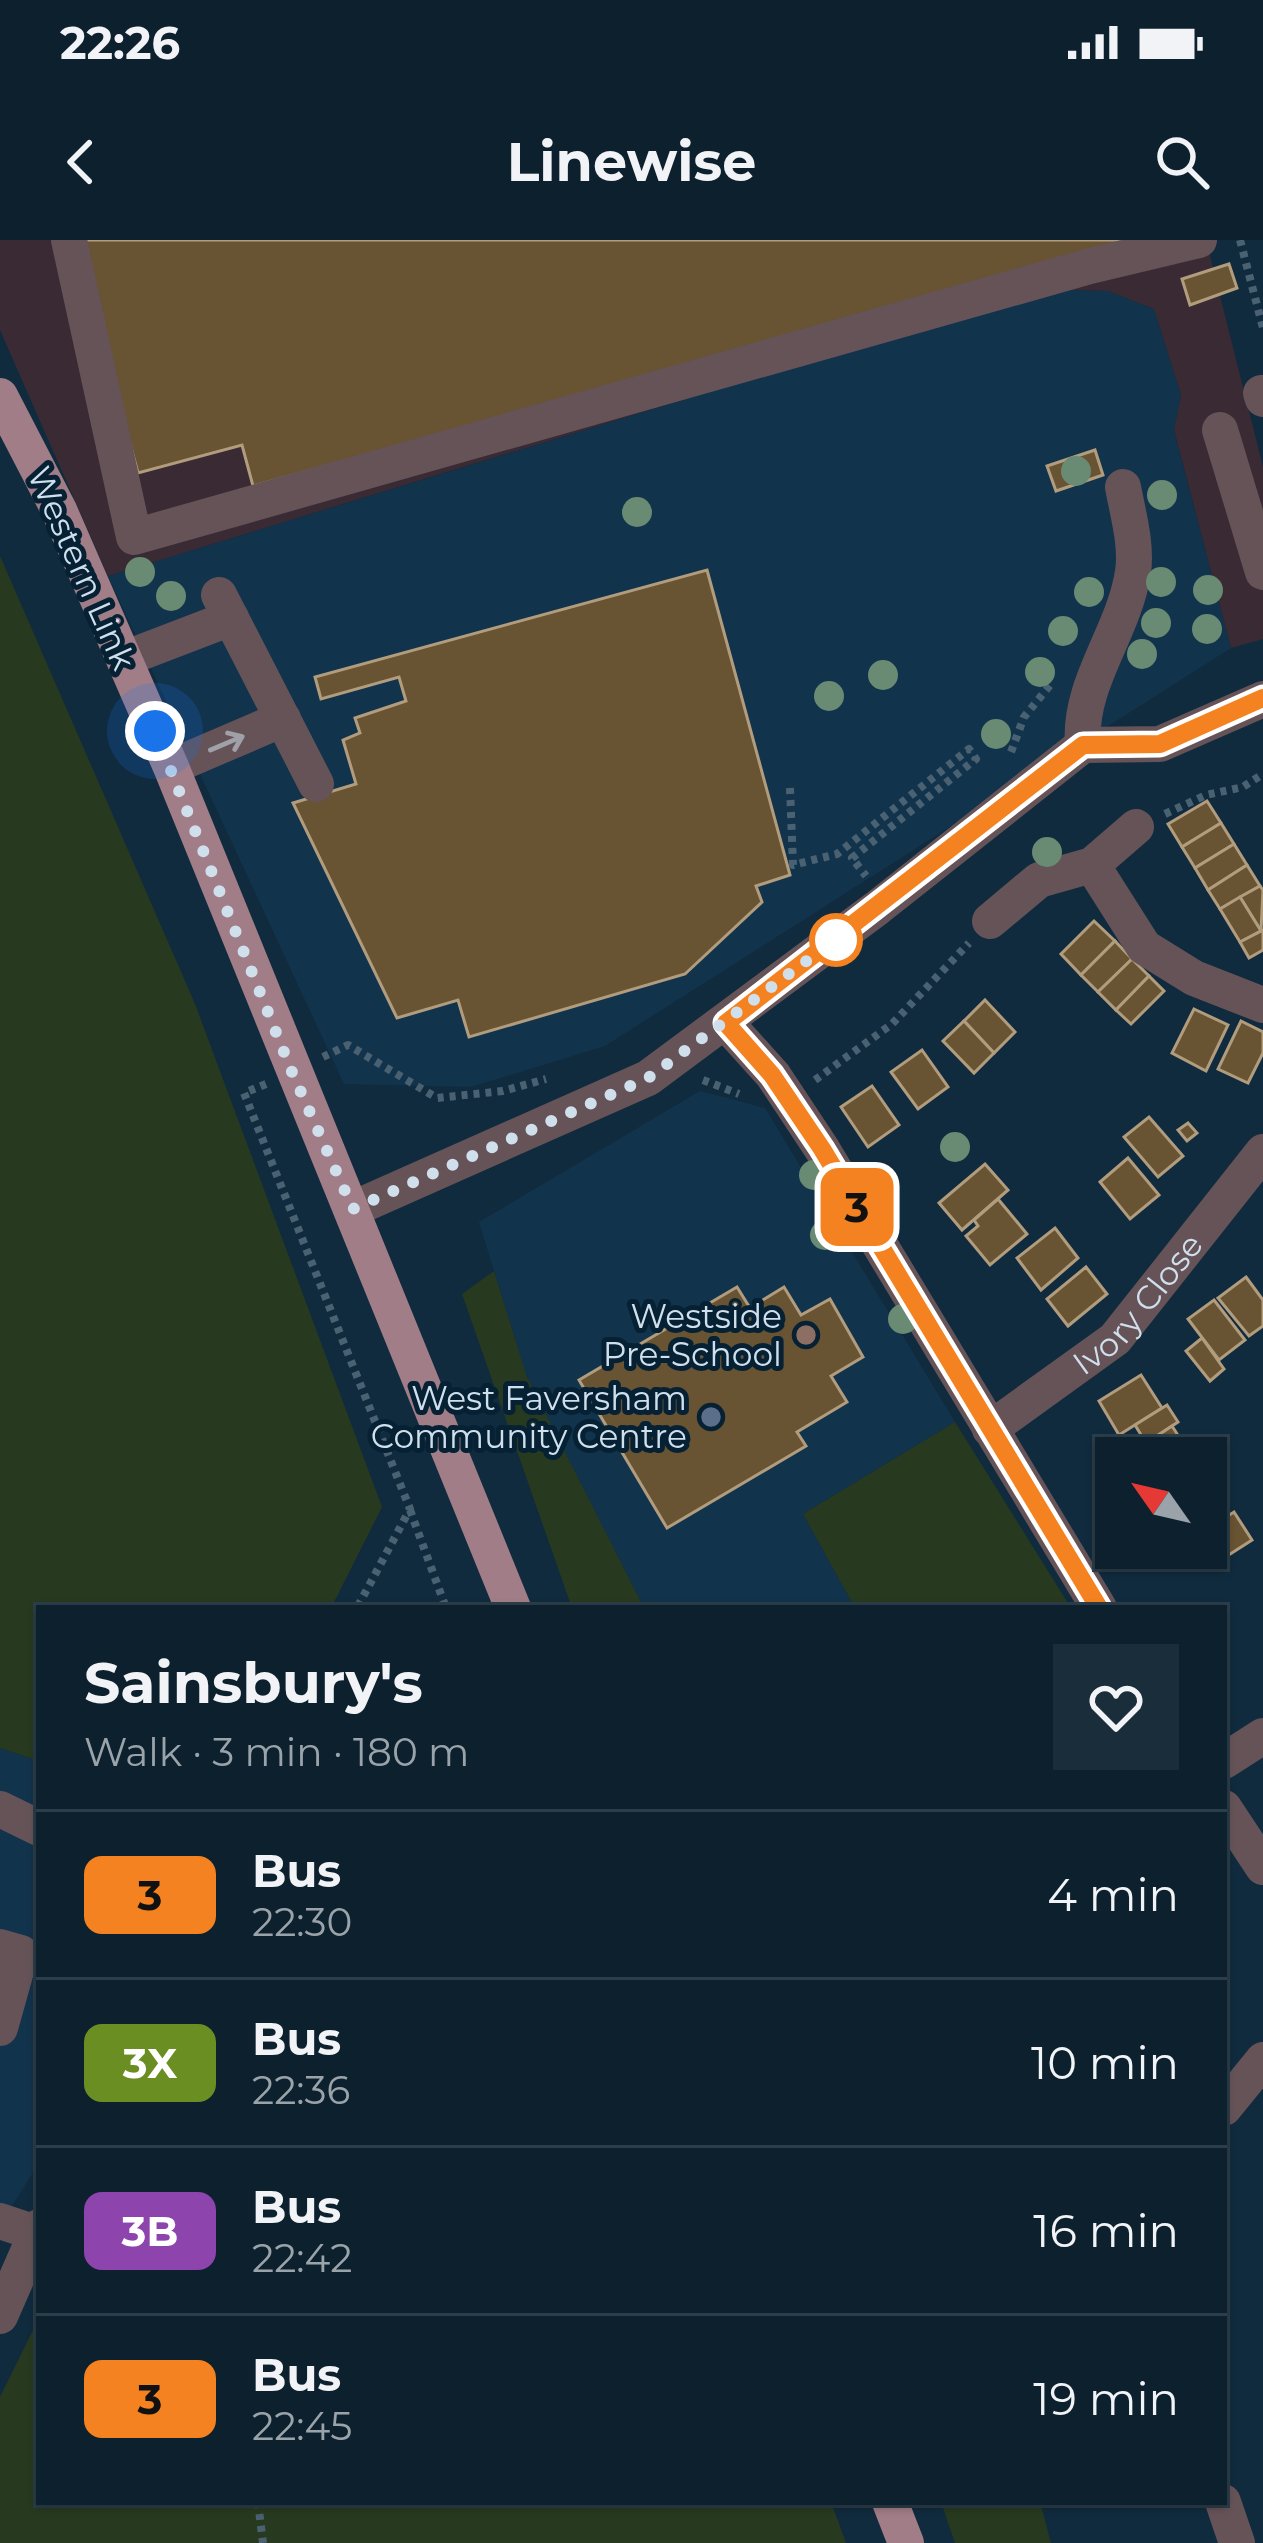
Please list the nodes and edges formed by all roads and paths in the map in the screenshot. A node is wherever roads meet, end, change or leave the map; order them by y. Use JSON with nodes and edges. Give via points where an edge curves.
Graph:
{"nodes":[{"id":1,"x":69,"y":240,"type":"edge"},
{"id":2,"x":1198,"y":240,"type":"edge"},
{"id":3,"x":1240,"y":240,"type":"edge"},
{"id":4,"x":1263,"y":328,"type":"edge"},
{"id":5,"x":0,"y":395,"type":"edge"},
{"id":6,"x":1220,"y":430,"type":"dead end"},
{"id":7,"x":1123,"y":487,"type":"dead end"},
{"id":8,"x":1263,"y":572,"type":"edge"},
{"id":9,"x":124,"y":659,"type":"junction"},
{"id":10,"x":1054,"y":681,"type":"dead end"},
{"id":11,"x":1263,"y":698,"type":"edge"},
{"id":12,"x":283,"y":719,"type":"junction"},
{"id":13,"x":1083,"y":745,"type":"junction"},
{"id":14,"x":1007,"y":758,"type":"dead end"},
{"id":15,"x":170,"y":767,"type":"junction"},
{"id":16,"x":1263,"y":774,"type":"edge"},
{"id":17,"x":316,"y":784,"type":"dead end"},
{"id":18,"x":790,"y":788,"type":"dead end"},
{"id":19,"x":1136,"y":827,"type":"joint"},
{"id":20,"x":884,"y":863,"type":"dead end"},
{"id":21,"x":1092,"y":865,"type":"junction"},
{"id":22,"x":867,"y":877,"type":"junction"},
{"id":23,"x":854,"y":887,"type":"dead end"},
{"id":24,"x":991,"y":920,"type":"joint"},
{"id":25,"x":1263,"y":1005,"type":"edge"},
{"id":26,"x":726,"y":1023,"type":"junction"},
{"id":27,"x":563,"y":1074,"type":"dead end"},
{"id":28,"x":702,"y":1080,"type":"dead end"},
{"id":29,"x":437,"y":1098,"type":"dead end"},
{"id":30,"x":789,"y":1100,"type":"junction"},
{"id":31,"x":1263,"y":1152,"type":"edge"},
{"id":32,"x":353,"y":1209,"type":"junction"},
{"id":33,"x":990,"y":1429,"type":"junction"},
{"id":34,"x":410,"y":1509,"type":"dead end"},
{"id":35,"x":445,"y":1605,"type":"edge"},
{"id":36,"x":512,"y":1605,"type":"edge"},
{"id":37,"x":1097,"y":1605,"type":"edge"},
{"id":38,"x":1263,"y":1736,"type":"edge"},
{"id":39,"x":1227,"y":1759,"type":"edge"},
{"id":40,"x":0,"y":1809,"type":"edge"},
{"id":41,"x":1227,"y":1813,"type":"edge"},
{"id":42,"x":36,"y":1827,"type":"edge"},
{"id":43,"x":1263,"y":1867,"type":"edge"},
{"id":44,"x":0,"y":1947,"type":"edge"},
{"id":45,"x":0,"y":2028,"type":"edge"},
{"id":46,"x":1263,"y":2060,"type":"edge"},
{"id":47,"x":1227,"y":2104,"type":"edge"},
{"id":48,"x":0,"y":2221,"type":"edge"},
{"id":49,"x":36,"y":2230,"type":"edge"},
{"id":50,"x":36,"y":2235,"type":"edge"},
{"id":51,"x":0,"y":2316,"type":"edge"},
{"id":52,"x":258,"y":2505,"type":"edge"},
{"id":53,"x":891,"y":2505,"type":"edge"},
{"id":54,"x":1224,"y":2505,"type":"edge"},
{"id":55,"x":263,"y":2543,"type":"edge"},
{"id":56,"x":906,"y":2543,"type":"edge"},
{"id":57,"x":1238,"y":2543,"type":"edge"}],
"edges":[{"from":1,"to":2,"type":"street","via":[[134,537]]},
{"from":3,"to":4,"type":"path"},
{"from":5,"to":9,"type":"main road","name":"Western Link"},
{"from":6,"to":8,"type":"street"},
{"from":7,"to":13,"type":"street","via":[[1133,570],[1081,719]]},
{"from":9,"to":12,"type":"street","via":[[225,607]]},
{"from":9,"to":15,"type":"main road","name":"Western Link"},
{"from":10,"to":14,"type":"path","via":[[1024,717]]},
{"from":11,"to":13,"type":"street","via":[[1160,744]]},
{"from":15,"to":12,"type":"street","one_way":true},
{"from":12,"to":17,"type":"street"},
{"from":13,"to":26,"type":"street"},
{"from":15,"to":32,"type":"main road","name":"Western Link"},
{"from":16,"to":19,"type":"path"},
{"from":18,"to":22,"type":"path","via":[[793,865],[837,854],[969,749],[976,759],[852,857]]},
{"from":19,"to":21,"type":"street"},
{"from":20,"to":22,"type":"path"},
{"from":21,"to":24,"type":"street","via":[[1039,880]]},
{"from":21,"to":25,"type":"street","via":[[1144,946],[1194,978]]},
{"from":22,"to":23,"type":"path"},
{"from":24,"to":30,"type":"path","via":[[892,1024]]},
{"from":26,"to":30,"type":"street"},
{"from":26,"to":32,"type":"street","via":[[648,1078]]},
{"from":27,"to":29,"type":"path"},
{"from":28,"to":30,"type":"path","via":[[765,1108]]},
{"from":30,"to":33,"type":"street"},
{"from":31,"to":33,"type":"street","name":"Ivory Close","via":[[1115,1339]]},
{"from":32,"to":36,"type":"main road","name":"Western Link"},
{"from":33,"to":37,"type":"street"},
{"from":34,"to":35,"type":"path"},
{"from":38,"to":39,"type":"street"},
{"from":40,"to":42,"type":"street"},
{"from":41,"to":43,"type":"street"},
{"from":44,"to":45,"type":"street","via":[[21,1953]]},
{"from":46,"to":47,"type":"street"},
{"from":48,"to":49,"type":"street"},
{"from":50,"to":51,"type":"street"},
{"from":52,"to":55,"type":"path"},
{"from":53,"to":56,"type":"main road"},
{"from":54,"to":57,"type":"street"}]}
